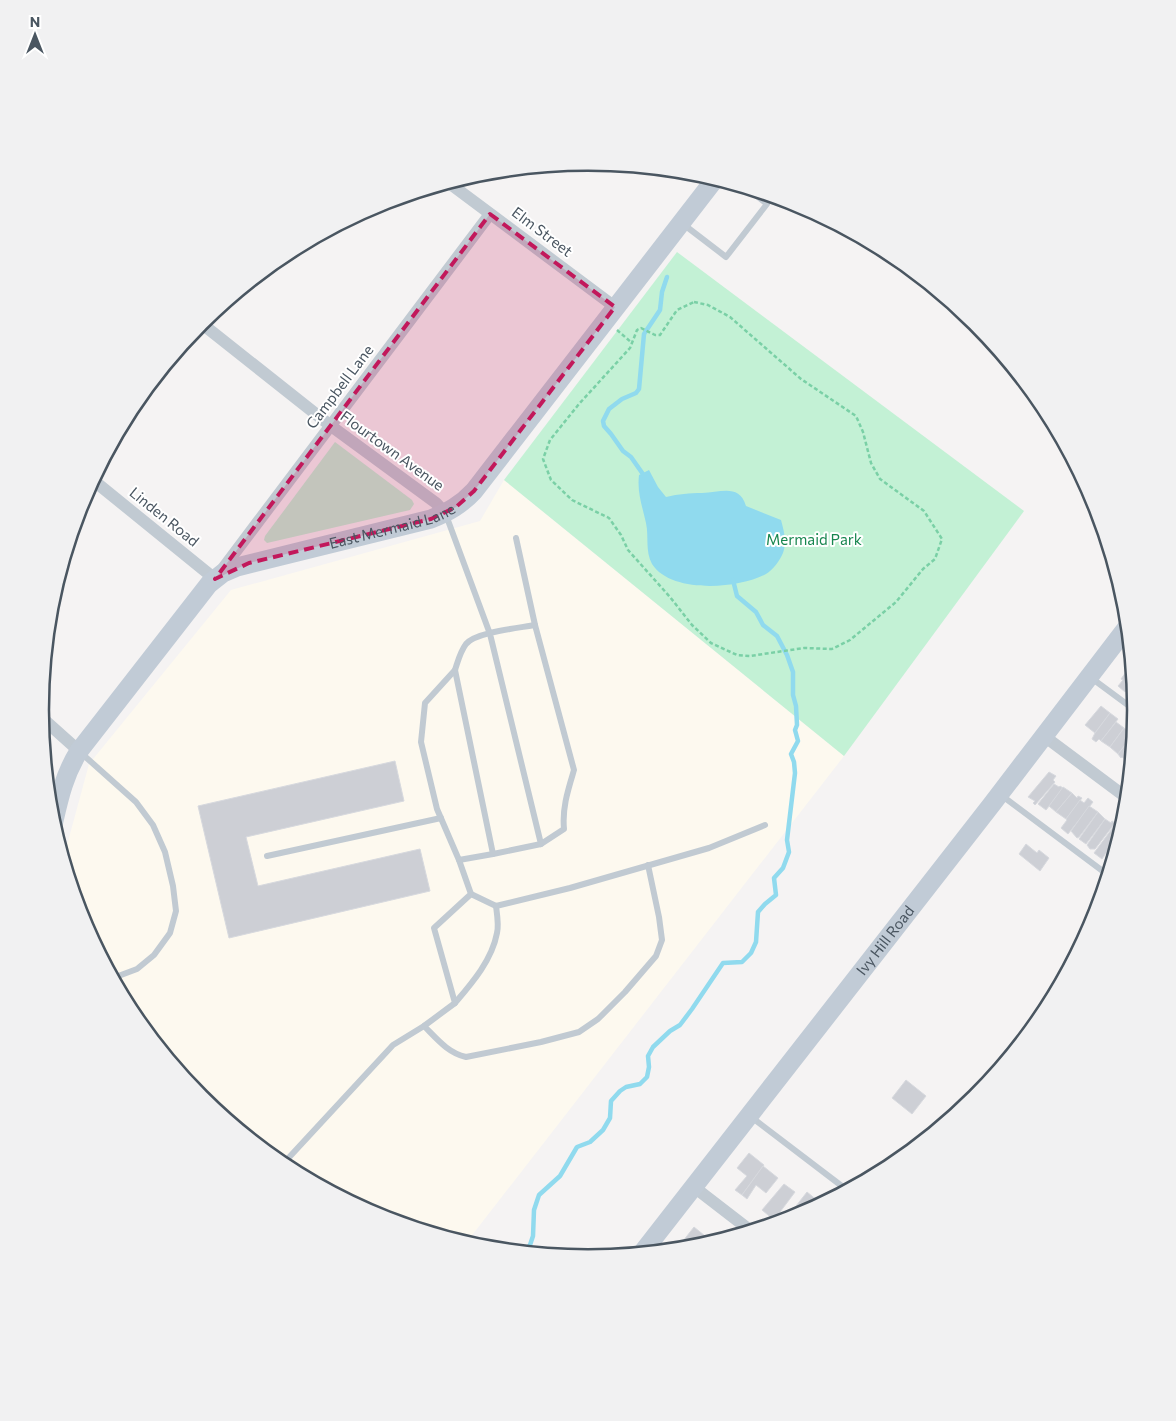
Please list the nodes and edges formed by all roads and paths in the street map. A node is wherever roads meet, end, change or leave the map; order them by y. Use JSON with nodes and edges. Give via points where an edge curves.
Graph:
{"nodes":[{"id":1,"x":710,"y":186,"type":"edge"},
{"id":2,"x":456,"y":188,"type":"edge"},
{"id":3,"x":763,"y":201,"type":"edge"},
{"id":4,"x":490,"y":214,"type":"junction"},
{"id":5,"x":682,"y":223,"type":"junction"},
{"id":6,"x":615,"y":307,"type":"junction"},
{"id":7,"x":614,"y":327,"type":"dead end"},
{"id":8,"x":208,"y":328,"type":"edge"},
{"id":9,"x":632,"y":343,"type":"junction"},
{"id":10,"x":331,"y":426,"type":"junction"},
{"id":11,"x":99,"y":484,"type":"edge"},
{"id":12,"x":445,"y":513,"type":"junction"},
{"id":13,"x":516,"y":538,"type":"dead end"},
{"id":14,"x":215,"y":579,"type":"junction"},
{"id":15,"x":535,"y":625,"type":"junction"},
{"id":16,"x":490,"y":634,"type":"junction"},
{"id":17,"x":1122,"y":634,"type":"edge"},
{"id":18,"x":455,"y":670,"type":"junction"},
{"id":19,"x":1089,"y":676,"type":"junction"},
{"id":20,"x":1127,"y":704,"type":"edge"},
{"id":21,"x":49,"y":725,"type":"edge"},
{"id":22,"x":1044,"y":736,"type":"junction"},
{"id":23,"x":79,"y":752,"type":"junction"},
{"id":24,"x":1121,"y":793,"type":"edge"},
{"id":25,"x":999,"y":794,"type":"junction"},
{"id":26,"x":58,"y":807,"type":"edge"},
{"id":27,"x":441,"y":818,"type":"junction"},
{"id":28,"x":765,"y":825,"type":"dead end"},
{"id":29,"x":541,"y":844,"type":"junction"},
{"id":30,"x":493,"y":854,"type":"junction"},
{"id":31,"x":267,"y":856,"type":"dead end"},
{"id":32,"x":459,"y":860,"type":"junction"},
{"id":33,"x":648,"y":865,"type":"junction"},
{"id":34,"x":1103,"y":871,"type":"edge"},
{"id":35,"x":471,"y":894,"type":"junction"},
{"id":36,"x":496,"y":906,"type":"junction"},
{"id":37,"x":119,"y":976,"type":"edge"},
{"id":38,"x":454,"y":1004,"type":"junction"},
{"id":39,"x":424,"y":1026,"type":"junction"},
{"id":40,"x":750,"y":1115,"type":"junction"},
{"id":41,"x":287,"y":1158,"type":"edge"},
{"id":42,"x":843,"y":1186,"type":"edge"},
{"id":43,"x":694,"y":1187,"type":"junction"},
{"id":44,"x":745,"y":1226,"type":"edge"},
{"id":45,"x":647,"y":1246,"type":"edge"}],
"edges":[{"from":1,"to":5,"type":"main road","name":"East Mermaid Lane"},
{"from":2,"to":4,"type":"street","name":"Elm Street"},
{"from":3,"to":5,"type":"lane","via":[[767,204],[726,257]]},
{"from":4,"to":6,"type":"street","name":"Elm Street"},
{"from":4,"to":10,"type":"street","name":"Campbell Lane"},
{"from":5,"to":6,"type":"main road","name":"East Mermaid Lane"},
{"from":6,"to":12,"type":"main road","name":"East Mermaid Lane","via":[[474,491]]},
{"from":7,"to":9,"type":"path"},
{"from":8,"to":10,"type":"street","name":"Flourtown Avenue"},
{"from":9,"to":9,"type":"path","via":[[550,440],[543,458],[551,480],[572,500],[608,518],[628,550],[711,643],[736,655],[750,656],[804,648],[832,648],[850,640],[896,602],[923,568],[935,559],[942,539],[924,511],[880,479],[856,416],[801,379],[730,318],[708,305],[694,302],[677,310],[660,334],[641,328],[637,330]]},
{"from":10,"to":12,"type":"street","name":"Flourtown Avenue"},
{"from":10,"to":14,"type":"street","name":"Campbell Lane"},
{"from":11,"to":14,"type":"street","name":"Linden Road"},
{"from":12,"to":14,"type":"main road","name":"East Mermaid Lane","via":[[249,563]]},
{"from":12,"to":16,"type":"lane"},
{"from":13,"to":15,"type":"lane"},
{"from":14,"to":23,"type":"main road","name":"East Mermaid Lane","via":[[202,591]]},
{"from":15,"to":16,"type":"lane"},
{"from":15,"to":29,"type":"lane","via":[[574,770],[566,793],[564,829]]},
{"from":16,"to":18,"type":"lane","via":[[467,643]]},
{"from":16,"to":29,"type":"lane"},
{"from":17,"to":19,"type":"main road","name":"Ivy Hill Road"},
{"from":18,"to":27,"type":"lane","via":[[425,703],[422,742]]},
{"from":18,"to":30,"type":"lane"},
{"from":19,"to":20,"type":"lane"},
{"from":19,"to":22,"type":"main road","name":"Ivy Hill Road"},
{"from":21,"to":23,"type":"street"},
{"from":22,"to":24,"type":"street"},
{"from":22,"to":25,"type":"main road","name":"Ivy Hill Road"},
{"from":23,"to":26,"type":"main road","name":"East Mermaid Lane","via":[[66,774]]},
{"from":23,"to":37,"type":"lane","via":[[113,779],[153,825],[165,852],[173,886],[176,911],[170,932],[154,955],[137,969]]},
{"from":25,"to":34,"type":"lane"},
{"from":25,"to":40,"type":"main road","name":"Ivy Hill Road"},
{"from":27,"to":31,"type":"lane"},
{"from":27,"to":32,"type":"lane"},
{"from":28,"to":33,"type":"lane","via":[[709,848]]},
{"from":29,"to":30,"type":"lane"},
{"from":30,"to":32,"type":"lane"},
{"from":32,"to":35,"type":"lane"},
{"from":33,"to":36,"type":"lane"},
{"from":33,"to":39,"type":"lane","via":[[662,940],[656,956],[598,1019],[579,1032],[466,1058],[455,1055]]},
{"from":35,"to":36,"type":"lane"},
{"from":35,"to":38,"type":"lane","via":[[434,928]]},
{"from":36,"to":38,"type":"lane","via":[[498,933],[487,961]]},
{"from":38,"to":39,"type":"lane"},
{"from":39,"to":41,"type":"lane","via":[[393,1045]]},
{"from":40,"to":42,"type":"lane"},
{"from":40,"to":43,"type":"main road","name":"Ivy Hill Road"},
{"from":43,"to":44,"type":"street"},
{"from":43,"to":45,"type":"main road","name":"Ivy Hill Road"}]}
